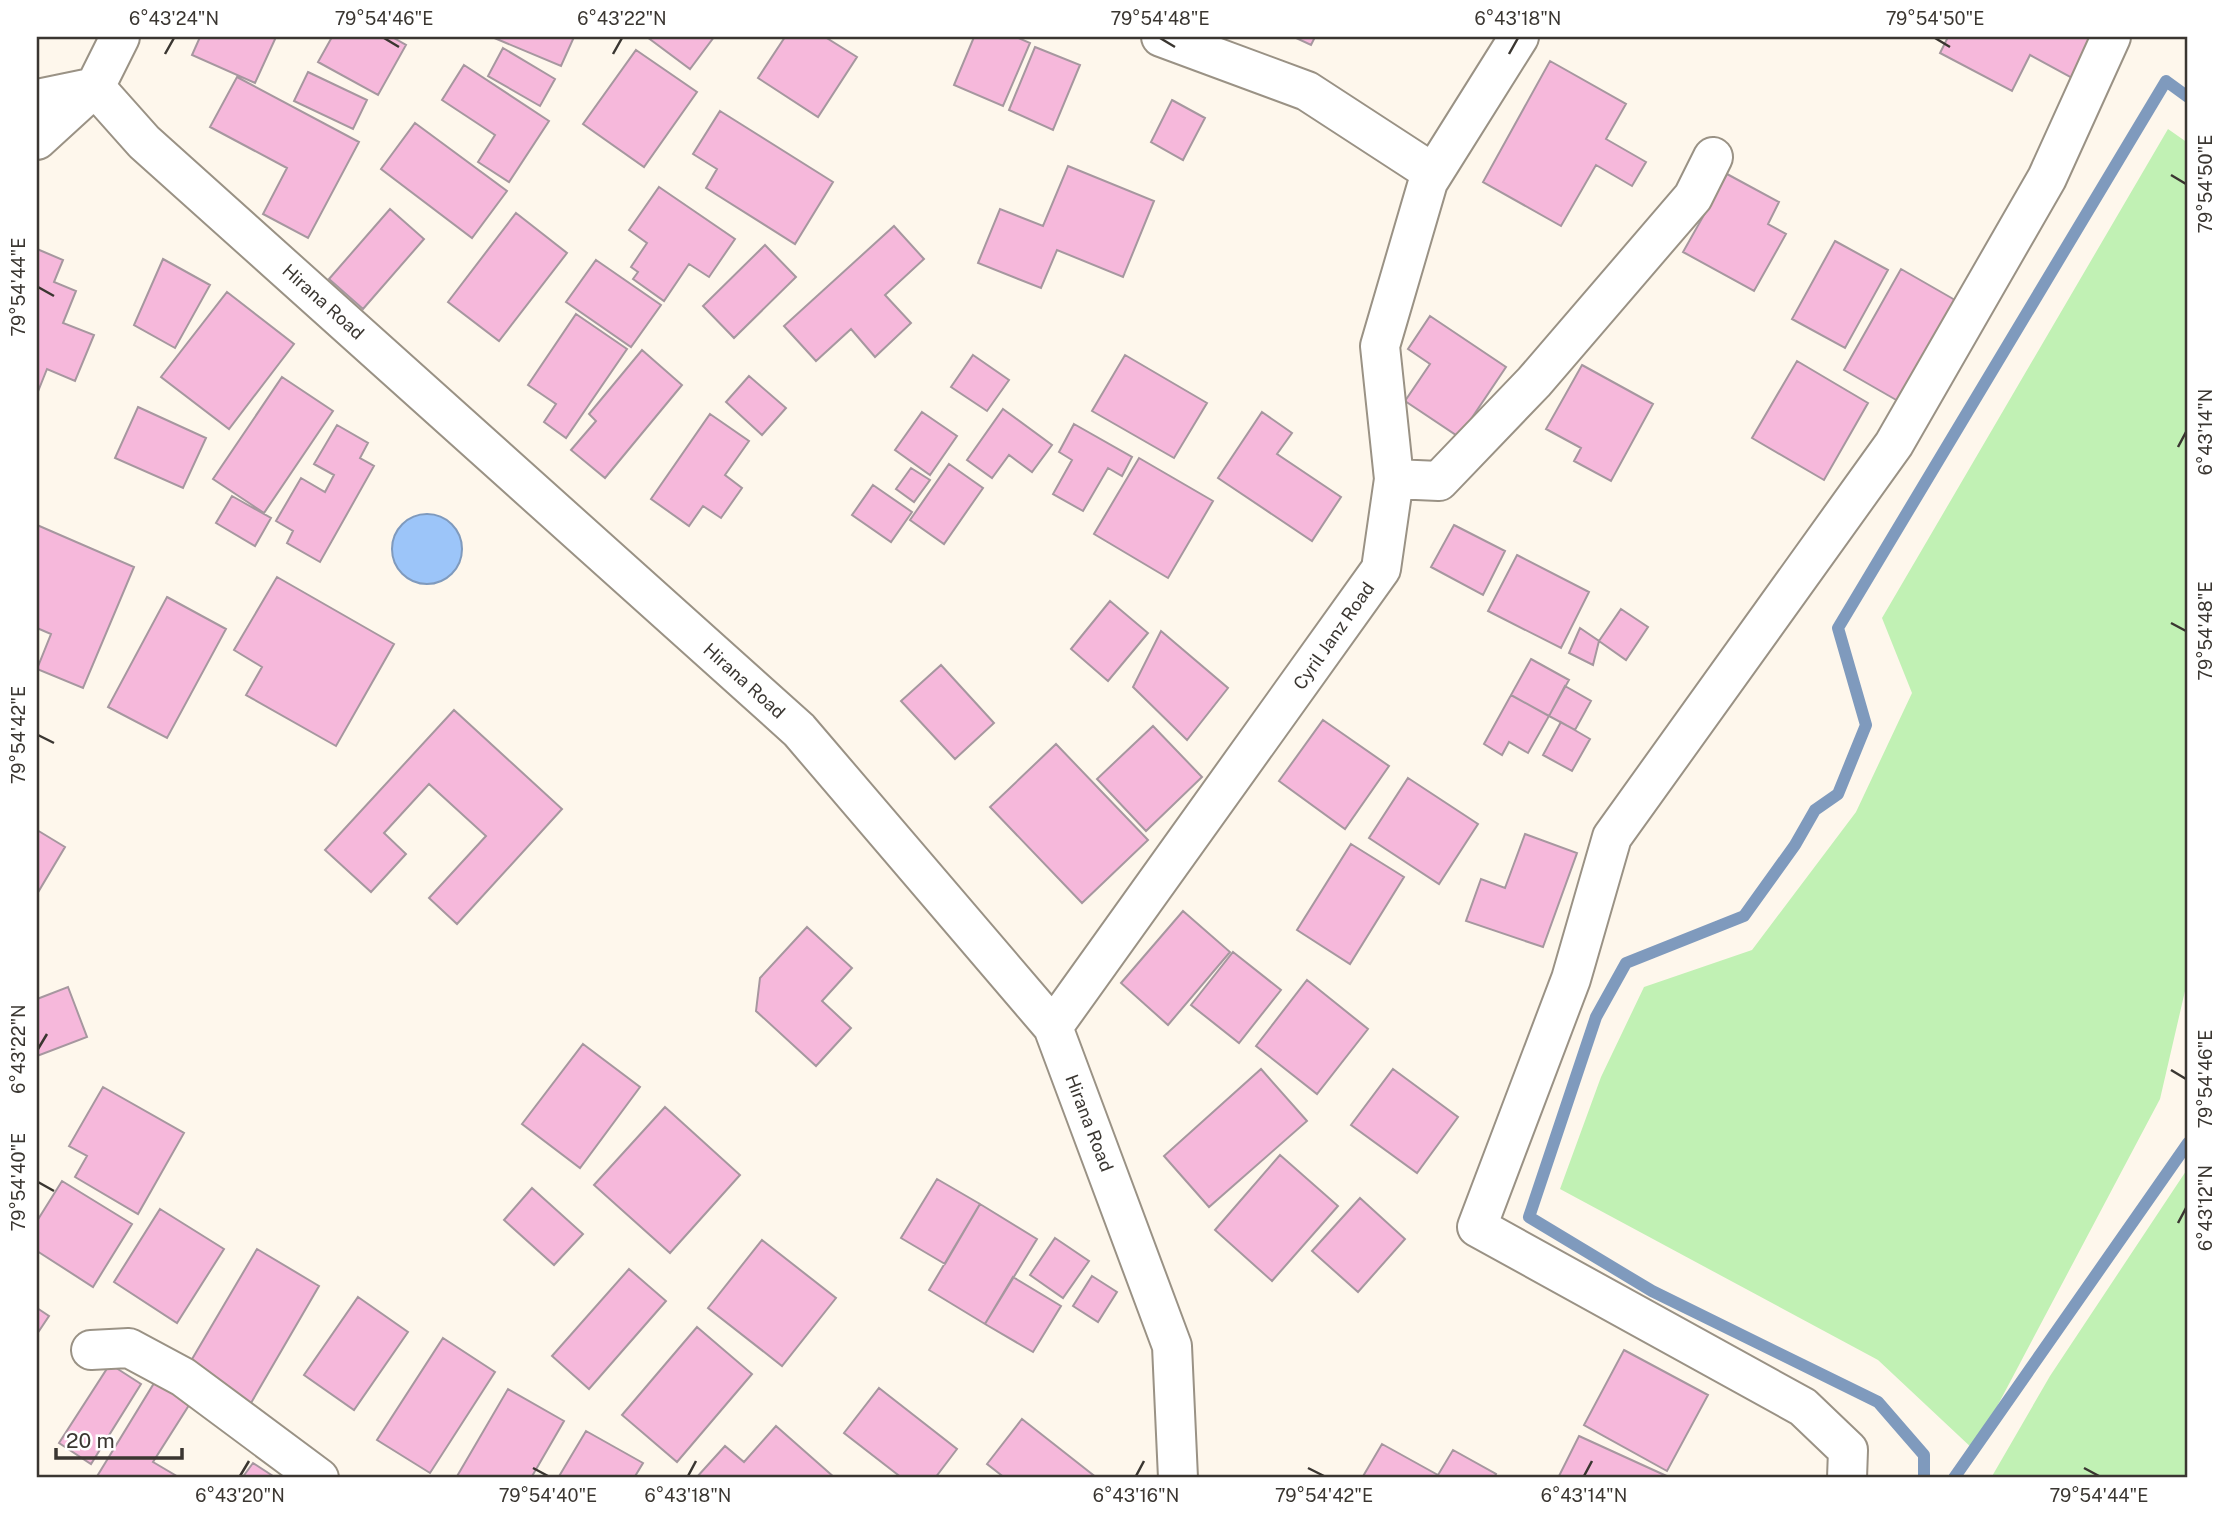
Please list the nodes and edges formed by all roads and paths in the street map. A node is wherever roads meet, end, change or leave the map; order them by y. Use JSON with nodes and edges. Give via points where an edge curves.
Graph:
{"nodes":[{"id":1,"x":120,"y":37,"type":"edge"},
{"id":2,"x":1161,"y":37,"type":"edge"},
{"id":3,"x":1519,"y":37,"type":"edge"},
{"id":4,"x":2111,"y":37,"type":"edge"},
{"id":5,"x":95,"y":87,"type":"junction"},
{"id":6,"x":37,"y":99,"type":"edge"},
{"id":7,"x":37,"y":139,"type":"edge"},
{"id":8,"x":1713,"y":157,"type":"dead end"},
{"id":9,"x":1433,"y":173,"type":"junction"},
{"id":10,"x":1394,"y":479,"type":"junction"},
{"id":11,"x":1053,"y":1027,"type":"junction"},
{"id":12,"x":91,"y":1350,"type":"dead end"},
{"id":13,"x":319,"y":1478,"type":"edge"},
{"id":14,"x":1178,"y":1478,"type":"edge"},
{"id":15,"x":1847,"y":1478,"type":"edge"}],
"edges":[{"from":1,"to":5,"type":"street"},
{"from":2,"to":9,"type":"street","via":[[1307,91]]},
{"from":3,"to":9,"type":"street","name":"Cyril Janz Road"},
{"from":4,"to":15,"type":"street","via":[[2047,178],[1894,444],[1612,837],[1571,979],[1477,1227],[1803,1407],[1848,1450]]},
{"from":5,"to":6,"type":"street"},
{"from":5,"to":7,"type":"street"},
{"from":5,"to":11,"type":"street","name":"Hirana Road","via":[[144,142],[799,730]]},
{"from":8,"to":10,"type":"street","via":[[1693,197],[1534,382],[1439,481]]},
{"from":9,"to":10,"type":"street","name":"Cyril Janz Road","via":[[1380,346]]},
{"from":10,"to":11,"type":"street","name":"Cyril Janz Road","via":[[1381,569]]},
{"from":11,"to":14,"type":"street","name":"Hirana Road","via":[[1172,1346]]},
{"from":12,"to":13,"type":"street","via":[[129,1349],[183,1377]]}]}
